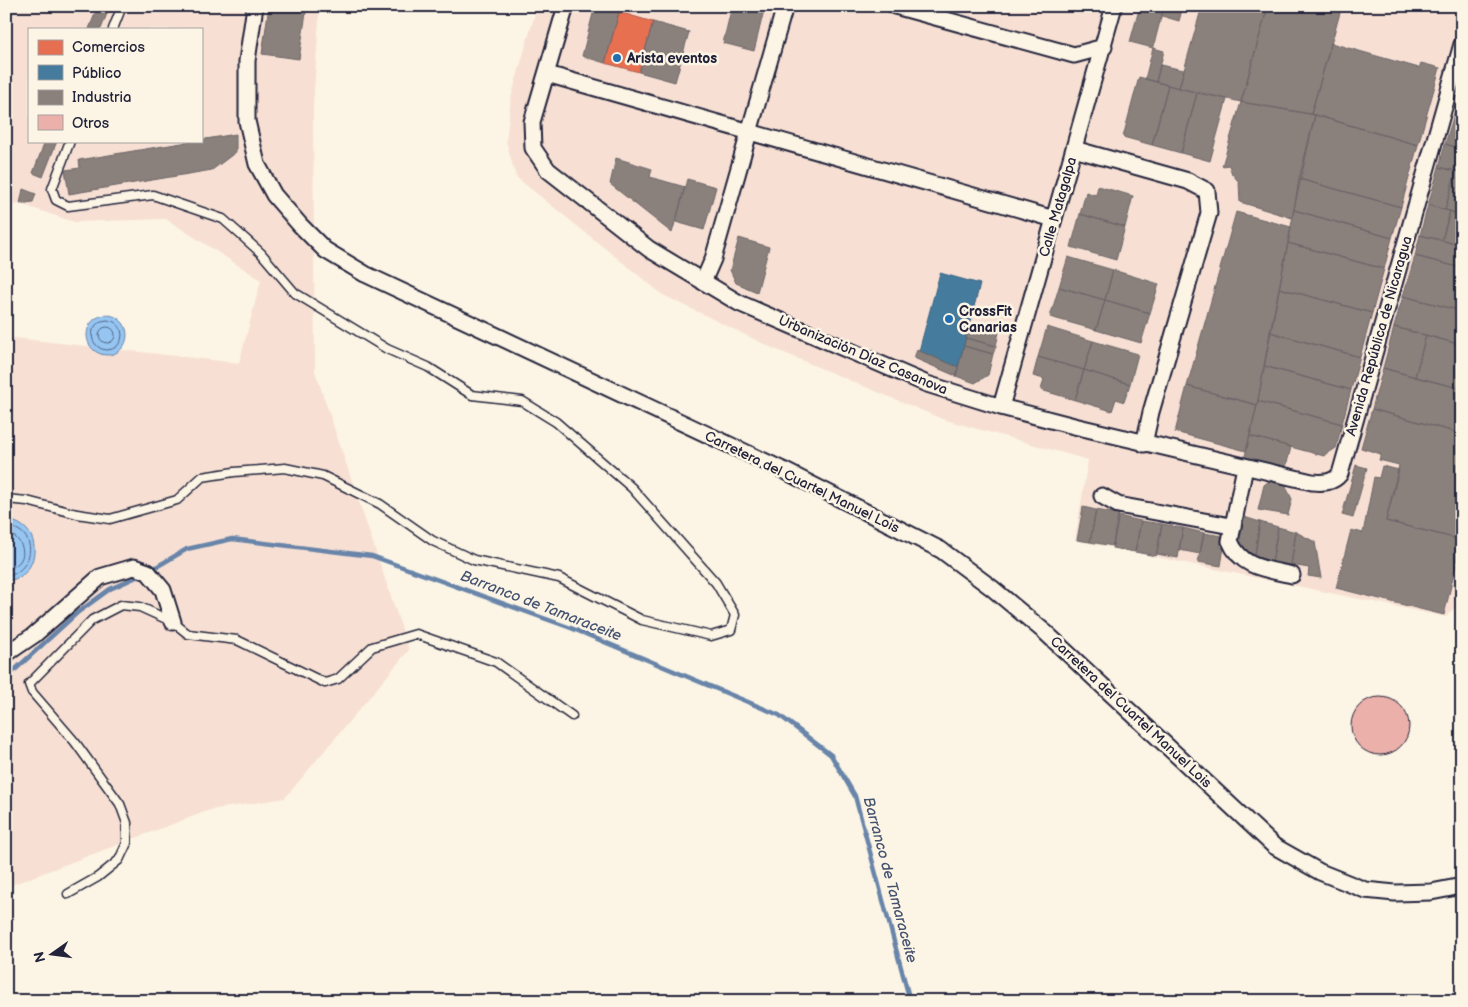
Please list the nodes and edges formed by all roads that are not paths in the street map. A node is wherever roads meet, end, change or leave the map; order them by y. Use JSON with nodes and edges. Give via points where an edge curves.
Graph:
{"nodes":[{"id":1,"x":122,"y":6,"type":"edge"},
{"id":2,"x":254,"y":6,"type":"edge"},
{"id":3,"x":566,"y":6,"type":"edge"},
{"id":4,"x":785,"y":6,"type":"edge"},
{"id":5,"x":896,"y":6,"type":"edge"},
{"id":6,"x":1114,"y":6,"type":"edge"},
{"id":7,"x":113,"y":28,"type":"edge"},
{"id":8,"x":1462,"y":44,"type":"edge"},
{"id":9,"x":1104,"y":47,"type":"junction"},
{"id":10,"x":547,"y":74,"type":"junction"},
{"id":11,"x":750,"y":133,"type":"junction"},
{"id":12,"x":70,"y":142,"type":"edge"},
{"id":13,"x":1074,"y":149,"type":"junction"},
{"id":14,"x":1054,"y":219,"type":"junction"},
{"id":15,"x":703,"y":282,"type":"junction"},
{"id":16,"x":1001,"y":407,"type":"junction"},
{"id":17,"x":1144,"y":444,"type":"junction"},
{"id":18,"x":1246,"y":467,"type":"junction"},
{"id":19,"x":1102,"y":496,"type":"dead end"},
{"id":20,"x":6,"y":499,"type":"edge"},
{"id":21,"x":1231,"y":526,"type":"junction"},
{"id":22,"x":1292,"y":574,"type":"dead end"},
{"id":23,"x":173,"y":622,"type":"junction"},
{"id":24,"x":6,"y":654,"type":"edge"},
{"id":25,"x":572,"y":716,"type":"dead end"},
{"id":26,"x":1462,"y":886,"type":"edge"},
{"id":27,"x":68,"y":894,"type":"dead end"}],
"edges":[{"from":1,"to":7,"type":"lane"},
{"from":2,"to":26,"type":"street","name":"Carretera del Cuartel Manuel Lois","via":[[247,61],[247,120],[257,164],[274,195],[326,250],[365,274],[783,470],[941,550],[1046,633],[1274,846],[1320,872],[1365,890],[1394,893],[1431,892]]},
{"from":3,"to":10,"type":"street","name":"Urbanización Díaz Casanova"},
{"from":4,"to":11,"type":"street"},
{"from":5,"to":9,"type":"street","via":[[1074,55]]},
{"from":6,"to":9,"type":"street","name":"Calle Matagalpa"},
{"from":8,"to":18,"type":"street","name":"Avenida República de Nicaragua","via":[[1340,474],[1324,483]]},
{"from":9,"to":13,"type":"street","name":"Calle Matagalpa"},
{"from":10,"to":11,"type":"street"},
{"from":10,"to":15,"type":"street","name":"Urbanización Díaz Casanova","via":[[532,122],[533,148],[548,170],[649,250]]},
{"from":11,"to":14,"type":"street"},
{"from":11,"to":15,"type":"street","via":[[713,259]]},
{"from":12,"to":20,"type":"lane","via":[[52,189],[56,200],[68,206],[153,195],[223,219],[261,253],[295,293],[472,395],[522,401],[556,422],[632,488],[716,583],[735,616],[731,630],[711,636],[642,620],[558,578],[474,560],[433,541],[380,504],[323,476],[285,468],[202,477],[176,500],[110,519]]},
{"from":13,"to":14,"type":"street","name":"Calle Matagalpa"},
{"from":13,"to":17,"type":"street","via":[[1188,181],[1207,191],[1209,213]]},
{"from":14,"to":16,"type":"street","name":"Calle Matagalpa"},
{"from":15,"to":16,"type":"street","name":"Urbanización Díaz Casanova","via":[[739,303],[927,384]]},
{"from":16,"to":17,"type":"street","name":"Urbanización Díaz Casanova"},
{"from":17,"to":18,"type":"street","name":"Urbanización Díaz Casanova"},
{"from":18,"to":21,"type":"street"},
{"from":19,"to":21,"type":"street","via":[[1118,505]]},
{"from":21,"to":22,"type":"street","via":[[1230,541],[1245,562]]},
{"from":23,"to":24,"type":"street","via":[[163,590],[148,572],[134,567],[100,577],[34,635]]},
{"from":23,"to":25,"type":"lane","via":[[188,634],[237,640],[325,684],[338,679],[372,647],[416,634],[496,662]]},
{"from":23,"to":27,"type":"lane","via":[[140,607],[121,605],[92,620],[30,684],[32,692],[75,742],[114,796],[127,823],[127,843],[119,860]]}]}
